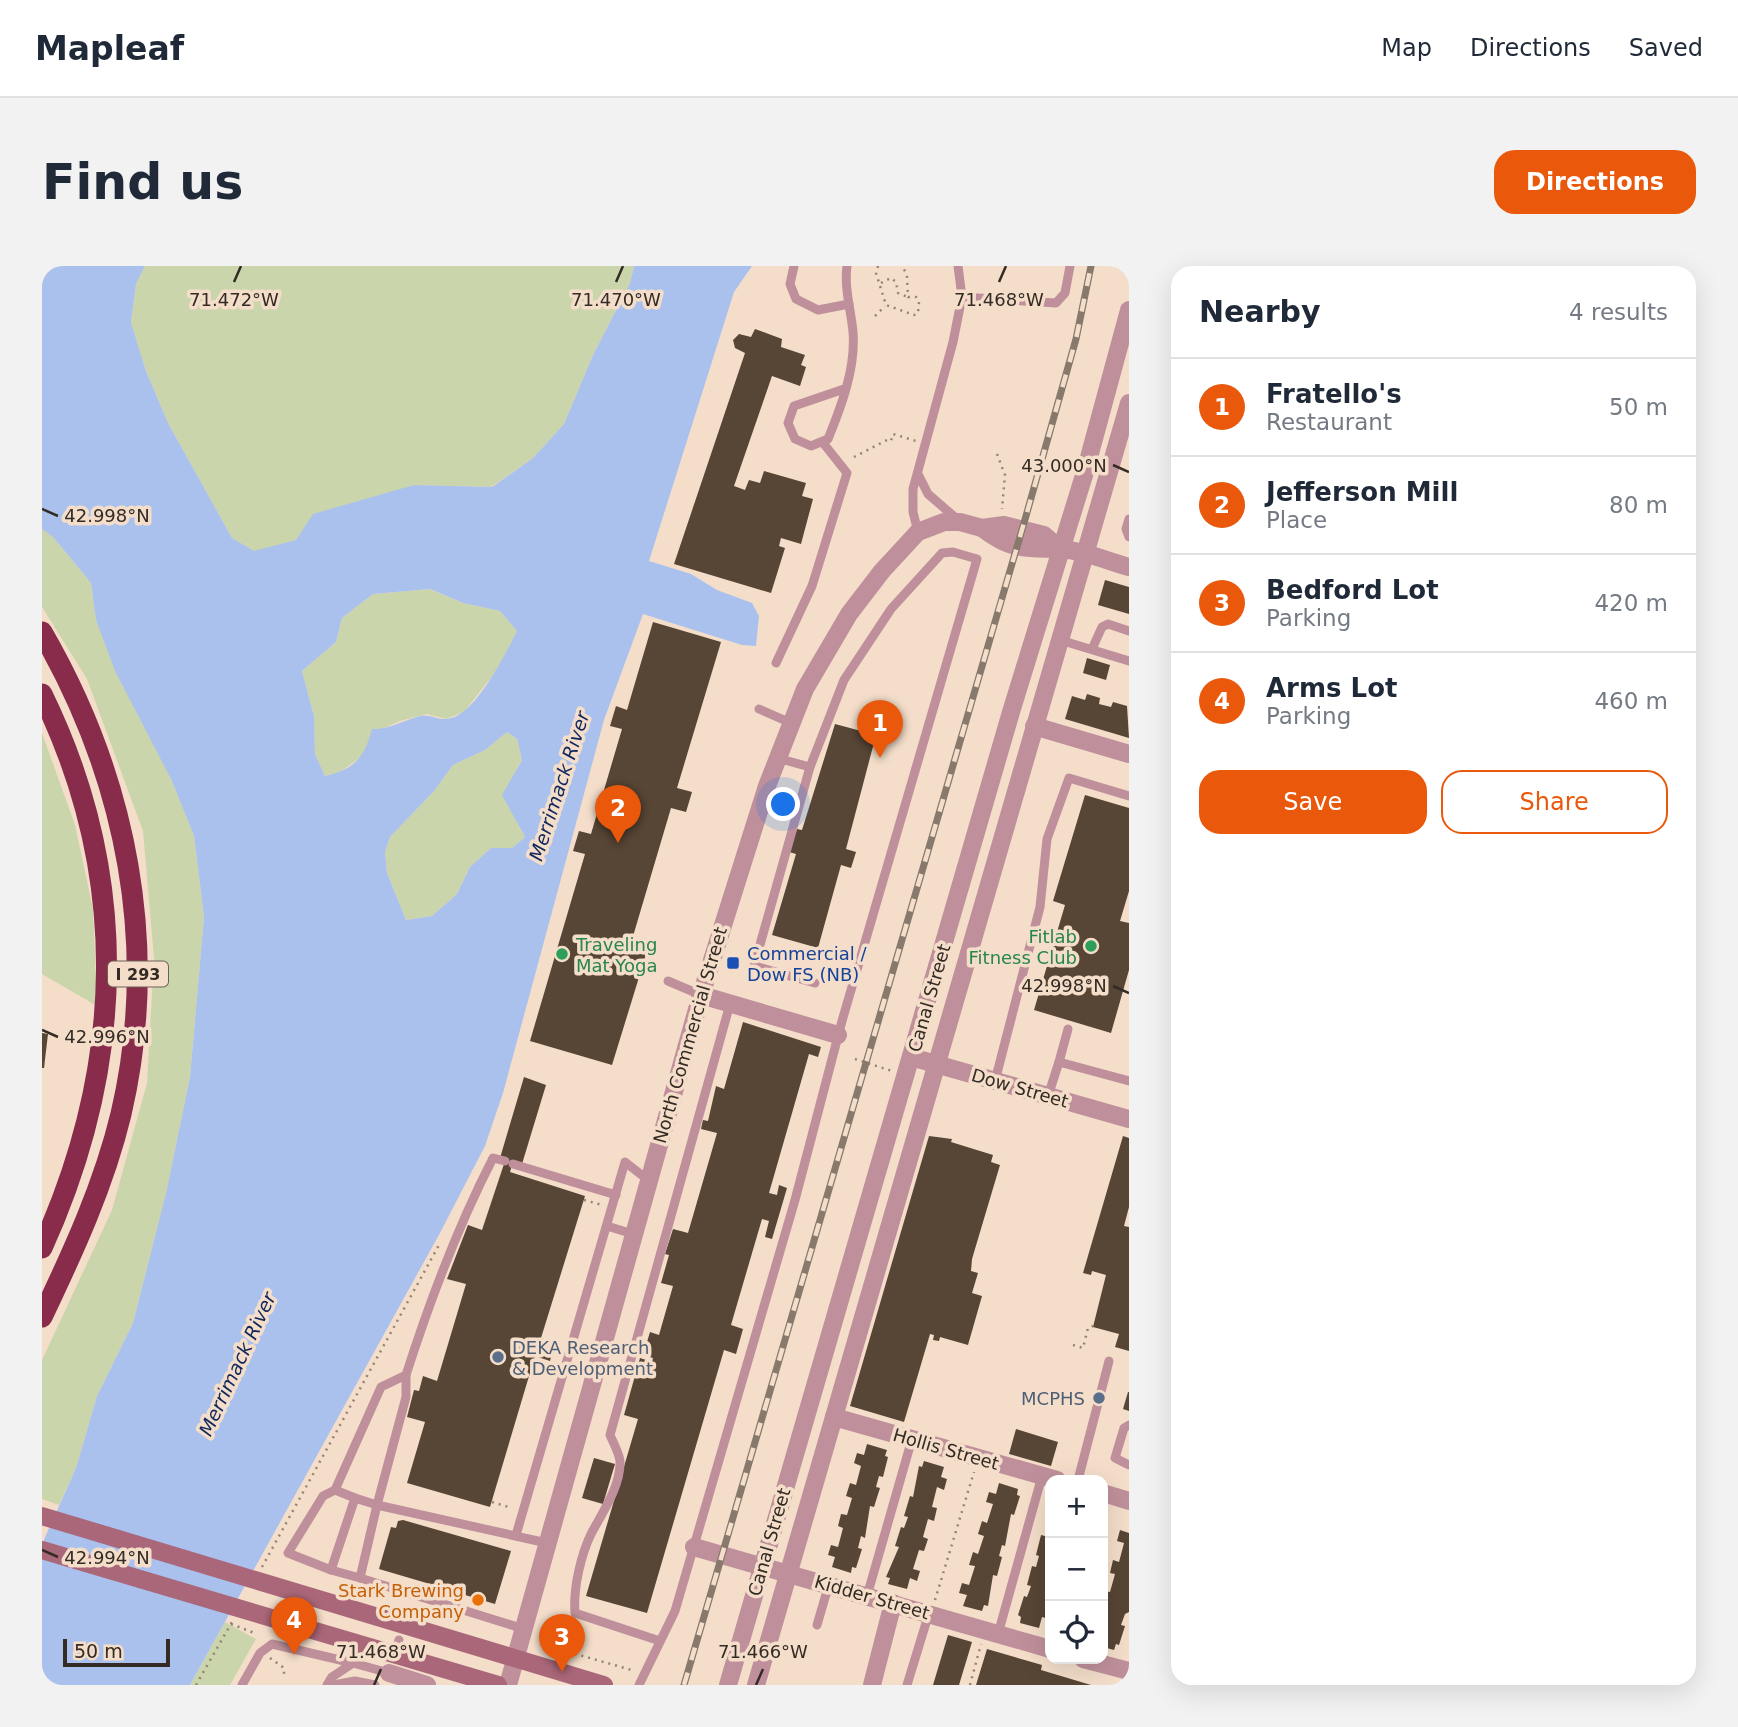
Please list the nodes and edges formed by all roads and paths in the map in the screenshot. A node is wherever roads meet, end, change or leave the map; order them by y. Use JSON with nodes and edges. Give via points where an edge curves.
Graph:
{"nodes":[{"id":1,"x":794,"y":266,"type":"edge"},
{"id":2,"x":846,"y":266,"type":"edge"},
{"id":3,"x":878,"y":266,"type":"edge"},
{"id":4,"x":903,"y":266,"type":"edge"},
{"id":5,"x":958,"y":266,"type":"edge"},
{"id":6,"x":1070,"y":266,"type":"edge"},
{"id":7,"x":881,"y":283,"type":"junction"},
{"id":8,"x":908,"y":296,"type":"junction"},
{"id":9,"x":962,"y":297,"type":"junction"},
{"id":10,"x":849,"y":304,"type":"junction"},
{"id":11,"x":886,"y":305,"type":"junction"},
{"id":12,"x":1129,"y":310,"type":"edge"},
{"id":13,"x":875,"y":316,"type":"dead end"},
{"id":14,"x":844,"y":389,"type":"junction"},
{"id":15,"x":1129,"y":403,"type":"edge"},
{"id":16,"x":916,"y":441,"type":"dead end"},
{"id":17,"x":824,"y":444,"type":"junction"},
{"id":18,"x":997,"y":454,"type":"dead end"},
{"id":19,"x":854,"y":457,"type":"dead end"},
{"id":20,"x":918,"y":474,"type":"junction"},
{"id":21,"x":1002,"y":509,"type":"dead end"},
{"id":22,"x":1129,"y":519,"type":"edge"},
{"id":23,"x":960,"y":522,"type":"junction"},
{"id":24,"x":918,"y":532,"type":"junction"},
{"id":25,"x":1129,"y":537,"type":"edge"},
{"id":26,"x":1060,"y":549,"type":"junction"},
{"id":27,"x":1086,"y":554,"type":"junction"},
{"id":28,"x":1129,"y":568,"type":"edge"},
{"id":29,"x":1129,"y":631,"type":"edge"},
{"id":30,"x":42,"y":632,"type":"edge"},
{"id":31,"x":1060,"y":640,"type":"junction"},
{"id":32,"x":1092,"y":649,"type":"junction"},
{"id":33,"x":1129,"y":661,"type":"edge"},
{"id":34,"x":776,"y":663,"type":"dead end"},
{"id":35,"x":42,"y":694,"type":"edge"},
{"id":36,"x":760,"y":709,"type":"dead end"},
{"id":37,"x":791,"y":723,"type":"junction"},
{"id":38,"x":1034,"y":726,"type":"junction"},
{"id":39,"x":1129,"y":754,"type":"edge"},
{"id":40,"x":777,"y":758,"type":"junction"},
{"id":41,"x":810,"y":767,"type":"junction"},
{"id":42,"x":1129,"y":796,"type":"edge"},
{"id":43,"x":668,"y":981,"type":"dead end"},
{"id":44,"x":814,"y":983,"type":"dead end"},
{"id":45,"x":701,"y":995,"type":"junction"},
{"id":46,"x":730,"y":1004,"type":"junction"},
{"id":47,"x":1068,"y":1029,"type":"dead end"},
{"id":48,"x":838,"y":1035,"type":"junction"},
{"id":49,"x":911,"y":1057,"type":"junction"},
{"id":50,"x":855,"y":1059,"type":"dead end"},
{"id":51,"x":1059,"y":1062,"type":"junction"},
{"id":52,"x":939,"y":1065,"type":"junction"},
{"id":53,"x":895,"y":1072,"type":"dead end"},
{"id":54,"x":995,"y":1081,"type":"junction"},
{"id":55,"x":1129,"y":1082,"type":"edge"},
{"id":56,"x":1048,"y":1096,"type":"junction"},
{"id":57,"x":1129,"y":1119,"type":"edge"},
{"id":58,"x":648,"y":1180,"type":"junction"},
{"id":59,"x":616,"y":1195,"type":"junction"},
{"id":60,"x":584,"y":1200,"type":"dead end"},
{"id":61,"x":612,"y":1209,"type":"junction"},
{"id":62,"x":607,"y":1226,"type":"junction"},
{"id":63,"x":633,"y":1234,"type":"junction"},
{"id":64,"x":439,"y":1244,"type":"dead end"},
{"id":65,"x":42,"y":1248,"type":"edge"},
{"id":66,"x":42,"y":1317,"type":"edge"},
{"id":67,"x":1093,"y":1326,"type":"dead end"},
{"id":68,"x":1073,"y":1345,"type":"dead end"},
{"id":69,"x":1109,"y":1361,"type":"dead end"},
{"id":70,"x":406,"y":1375,"type":"junction"},
{"id":71,"x":834,"y":1417,"type":"junction"},
{"id":72,"x":1129,"y":1425,"type":"edge"},
{"id":73,"x":912,"y":1439,"type":"junction"},
{"id":74,"x":1129,"y":1465,"type":"edge"},
{"id":75,"x":975,"y":1469,"type":"dead end"},
{"id":76,"x":1079,"y":1475,"type":"edge"},
{"id":77,"x":1045,"y":1477,"type":"edge"},
{"id":78,"x":1045,"y":1489,"type":"edge"},
{"id":79,"x":335,"y":1490,"type":"junction"},
{"id":80,"x":355,"y":1498,"type":"junction"},
{"id":81,"x":1108,"y":1501,"type":"edge"},
{"id":82,"x":1129,"y":1501,"type":"edge"},
{"id":83,"x":492,"y":1502,"type":"dead end"},
{"id":84,"x":377,"y":1505,"type":"junction"},
{"id":85,"x":519,"y":1510,"type":"dead end"},
{"id":86,"x":42,"y":1516,"type":"edge"},
{"id":87,"x":516,"y":1535,"type":"junction"},
{"id":88,"x":547,"y":1543,"type":"junction"},
{"id":89,"x":694,"y":1547,"type":"junction"},
{"id":90,"x":42,"y":1550,"type":"edge"},
{"id":91,"x":762,"y":1565,"type":"junction"},
{"id":92,"x":331,"y":1570,"type":"junction"},
{"id":93,"x":260,"y":1571,"type":"dead end"},
{"id":94,"x":790,"y":1573,"type":"junction"},
{"id":95,"x":360,"y":1578,"type":"junction"},
{"id":96,"x":829,"y":1584,"type":"junction"},
{"id":97,"x":867,"y":1595,"type":"junction"},
{"id":98,"x":893,"y":1603,"type":"junction"},
{"id":99,"x":932,"y":1606,"type":"junction"},
{"id":100,"x":234,"y":1618,"type":"dead end"},
{"id":101,"x":231,"y":1624,"type":"junction"},
{"id":102,"x":817,"y":1625,"type":"dead end"},
{"id":103,"x":522,"y":1633,"type":"junction"},
{"id":104,"x":257,"y":1634,"type":"dead end"},
{"id":105,"x":990,"y":1638,"type":"junction"},
{"id":106,"x":399,"y":1640,"type":"dead end"},
{"id":107,"x":660,"y":1641,"type":"junction"},
{"id":108,"x":541,"y":1644,"type":"dead end"},
{"id":109,"x":1045,"y":1648,"type":"edge"},
{"id":110,"x":265,"y":1649,"type":"junction"},
{"id":111,"x":353,"y":1663,"type":"junction"},
{"id":112,"x":1102,"y":1664,"type":"edge"},
{"id":113,"x":622,"y":1666,"type":"dead end"},
{"id":114,"x":1129,"y":1671,"type":"edge"},
{"id":115,"x":284,"y":1678,"type":"dead end"},
{"id":116,"x":383,"y":1681,"type":"edge"},
{"id":117,"x":196,"y":1685,"type":"edge"},
{"id":118,"x":242,"y":1685,"type":"edge"},
{"id":119,"x":327,"y":1685,"type":"edge"},
{"id":120,"x":333,"y":1685,"type":"edge"},
{"id":121,"x":427,"y":1685,"type":"edge"},
{"id":122,"x":498,"y":1685,"type":"edge"},
{"id":123,"x":508,"y":1685,"type":"edge"},
{"id":124,"x":604,"y":1685,"type":"edge"},
{"id":125,"x":639,"y":1685,"type":"edge"},
{"id":126,"x":728,"y":1685,"type":"edge"},
{"id":127,"x":756,"y":1685,"type":"edge"},
{"id":128,"x":872,"y":1685,"type":"edge"},
{"id":129,"x":907,"y":1685,"type":"edge"},
{"id":130,"x":970,"y":1685,"type":"edge"}],
"edges":[{"from":1,"to":10,"type":"lane","via":[[790,284],[796,299],[818,310]]},
{"from":2,"to":10,"type":"lane"},
{"from":3,"to":7,"type":"path"},
{"from":4,"to":8,"type":"path"},
{"from":5,"to":9,"type":"lane"},
{"from":6,"to":9,"type":"lane","via":[[1065,293],[1056,303]]},
{"from":7,"to":8,"type":"path","via":[[891,278],[898,293]]},
{"from":7,"to":11,"type":"path"},
{"from":8,"to":11,"type":"path","via":[[919,302],[918,313],[907,314]]},
{"from":9,"to":20,"type":"lane"},
{"from":10,"to":14,"type":"lane","via":[[853,360]]},
{"from":11,"to":13,"type":"path"},
{"from":12,"to":26,"type":"street","name":"Canal Street"},
{"from":14,"to":17,"type":"lane"},
{"from":14,"to":17,"type":"lane","via":[[801,402],[789,414],[789,432],[795,439],[811,446]]},
{"from":15,"to":27,"type":"street","name":"Canal Street"},
{"from":16,"to":19,"type":"path","via":[[893,434],[891,441]]},
{"from":17,"to":34,"type":"lane","via":[[847,473],[812,586]]},
{"from":18,"to":21,"type":"path","via":[[1005,475]]},
{"from":20,"to":23,"type":"lane","via":[[928,494]]},
{"from":20,"to":24,"type":"lane","via":[[913,512]]},
{"from":22,"to":25,"type":"lane"},
{"from":23,"to":24,"type":"street","via":[[944,522]]},
{"from":23,"to":26,"type":"street","via":[[982,527],[1000,541],[1040,551]]},
{"from":24,"to":37,"type":"street","name":"North Commercial Street","via":[[842,625]]},
{"from":26,"to":27,"type":"street"},
{"from":26,"to":49,"type":"street","name":"Canal Street"},
{"from":27,"to":28,"type":"street"},
{"from":27,"to":31,"type":"street","name":"Canal Street"},
{"from":29,"to":32,"type":"lane","via":[[1108,624]]},
{"from":30,"to":66,"type":"highway","number":"I 293","via":[[89,723],[120,818],[130,867],[138,966],[132,1054],[121,1115],[95,1196]]},
{"from":31,"to":32,"type":"lane"},
{"from":31,"to":38,"type":"street","name":"Canal Street"},
{"from":32,"to":33,"type":"lane"},
{"from":35,"to":65,"type":"highway","number":"I 293","via":[[70,758],[90,822],[102,888],[107,989],[102,1056],[91,1111],[68,1186]]},
{"from":36,"to":37,"type":"lane"},
{"from":37,"to":40,"type":"street","name":"North Commercial Street"},
{"from":38,"to":39,"type":"street"},
{"from":38,"to":52,"type":"street","name":"Canal Street"},
{"from":40,"to":41,"type":"lane"},
{"from":40,"to":45,"type":"street","name":"North Commercial Street"},
{"from":41,"to":44,"type":"lane","via":[[754,966]]},
{"from":41,"to":48,"type":"lane","via":[[844,680],[891,609],[942,553],[977,559]]},
{"from":42,"to":54,"type":"lane","via":[[1069,778],[1046,839],[1040,907]]},
{"from":43,"to":45,"type":"lane"},
{"from":45,"to":46,"type":"street"},
{"from":45,"to":58,"type":"street","name":"North Commercial Street"},
{"from":46,"to":48,"type":"street"},
{"from":46,"to":107,"type":"lane","via":[[610,1435],[620,1460],[614,1486],[604,1515],[591,1534],[574,1595],[575,1613]]},
{"from":47,"to":51,"type":"lane"},
{"from":48,"to":89,"type":"lane"},
{"from":49,"to":52,"type":"street","name":"Dow Street"},
{"from":49,"to":91,"type":"street","name":"Canal Street"},
{"from":50,"to":53,"type":"path"},
{"from":51,"to":55,"type":"lane"},
{"from":51,"to":56,"type":"lane"},
{"from":52,"to":54,"type":"street","name":"Dow Street"},
{"from":52,"to":71,"type":"street","name":"Canal Street"},
{"from":54,"to":56,"type":"street","name":"Dow Street"},
{"from":56,"to":57,"type":"street","name":"Dow Street"},
{"from":58,"to":59,"type":"lane","via":[[625,1163]]},
{"from":58,"to":63,"type":"street","name":"North Commercial Street"},
{"from":59,"to":61,"type":"lane"},
{"from":59,"to":70,"type":"lane","via":[[494,1158],[436,1281]]},
{"from":60,"to":61,"type":"path"},
{"from":61,"to":62,"type":"lane"},
{"from":62,"to":63,"type":"lane"},
{"from":62,"to":87,"type":"lane"},
{"from":63,"to":88,"type":"street","name":"North Commercial Street"},
{"from":64,"to":93,"type":"path"},
{"from":67,"to":68,"type":"path","via":[[1088,1328],[1083,1348]]},
{"from":69,"to":76,"type":"lane"},
{"from":70,"to":79,"type":"lane","via":[[381,1387]]},
{"from":70,"to":84,"type":"lane","via":[[406,1397]]},
{"from":71,"to":73,"type":"street","name":"Hollis Street"},
{"from":71,"to":94,"type":"street","name":"Canal Street"},
{"from":72,"to":74,"type":"lane","via":[[1115,1458]]},
{"from":73,"to":77,"type":"street","name":"Hollis Street"},
{"from":73,"to":97,"type":"lane"},
{"from":75,"to":99,"type":"path"},
{"from":78,"to":105,"type":"lane"},
{"from":79,"to":80,"type":"lane"},
{"from":79,"to":92,"type":"lane","via":[[323,1496],[288,1553]]},
{"from":80,"to":84,"type":"lane"},
{"from":80,"to":92,"type":"lane"},
{"from":81,"to":82,"type":"street"},
{"from":83,"to":85,"type":"path"},
{"from":84,"to":87,"type":"lane"},
{"from":84,"to":95,"type":"lane"},
{"from":86,"to":124,"type":"main road"},
{"from":87,"to":88,"type":"lane"},
{"from":88,"to":103,"type":"street","name":"North Commercial Street"},
{"from":89,"to":91,"type":"street","name":"Kidder Street"},
{"from":89,"to":107,"type":"lane","via":[[675,1611]]},
{"from":90,"to":122,"type":"main road"},
{"from":91,"to":94,"type":"street","name":"Kidder Street"},
{"from":91,"to":126,"type":"street","name":"Canal Street"},
{"from":92,"to":95,"type":"lane"},
{"from":94,"to":96,"type":"street","name":"Kidder Street"},
{"from":94,"to":127,"type":"street","name":"Canal Street"},
{"from":95,"to":103,"type":"lane"},
{"from":96,"to":97,"type":"street","name":"Kidder Street"},
{"from":96,"to":102,"type":"lane"},
{"from":97,"to":98,"type":"street","name":"Kidder Street"},
{"from":98,"to":99,"type":"street","name":"Kidder Street"},
{"from":98,"to":128,"type":"street"},
{"from":99,"to":105,"type":"street","name":"Kidder Street"},
{"from":99,"to":129,"type":"lane"},
{"from":100,"to":101,"type":"path"},
{"from":101,"to":104,"type":"path"},
{"from":101,"to":117,"type":"path"},
{"from":103,"to":123,"type":"street","name":"North Commercial Street"},
{"from":105,"to":109,"type":"street","name":"Kidder Street"},
{"from":105,"to":130,"type":"path"},
{"from":106,"to":116,"type":"lane"},
{"from":107,"to":125,"type":"lane"},
{"from":108,"to":113,"type":"path"},
{"from":110,"to":111,"type":"lane","via":[[272,1644]]},
{"from":110,"to":115,"type":"path","via":[[271,1661],[284,1668]]},
{"from":110,"to":118,"type":"lane"},
{"from":111,"to":116,"type":"lane"},
{"from":111,"to":119,"type":"lane"},
{"from":112,"to":114,"type":"street"},
{"from":116,"to":120,"type":"lane"},
{"from":116,"to":121,"type":"street"}]}
